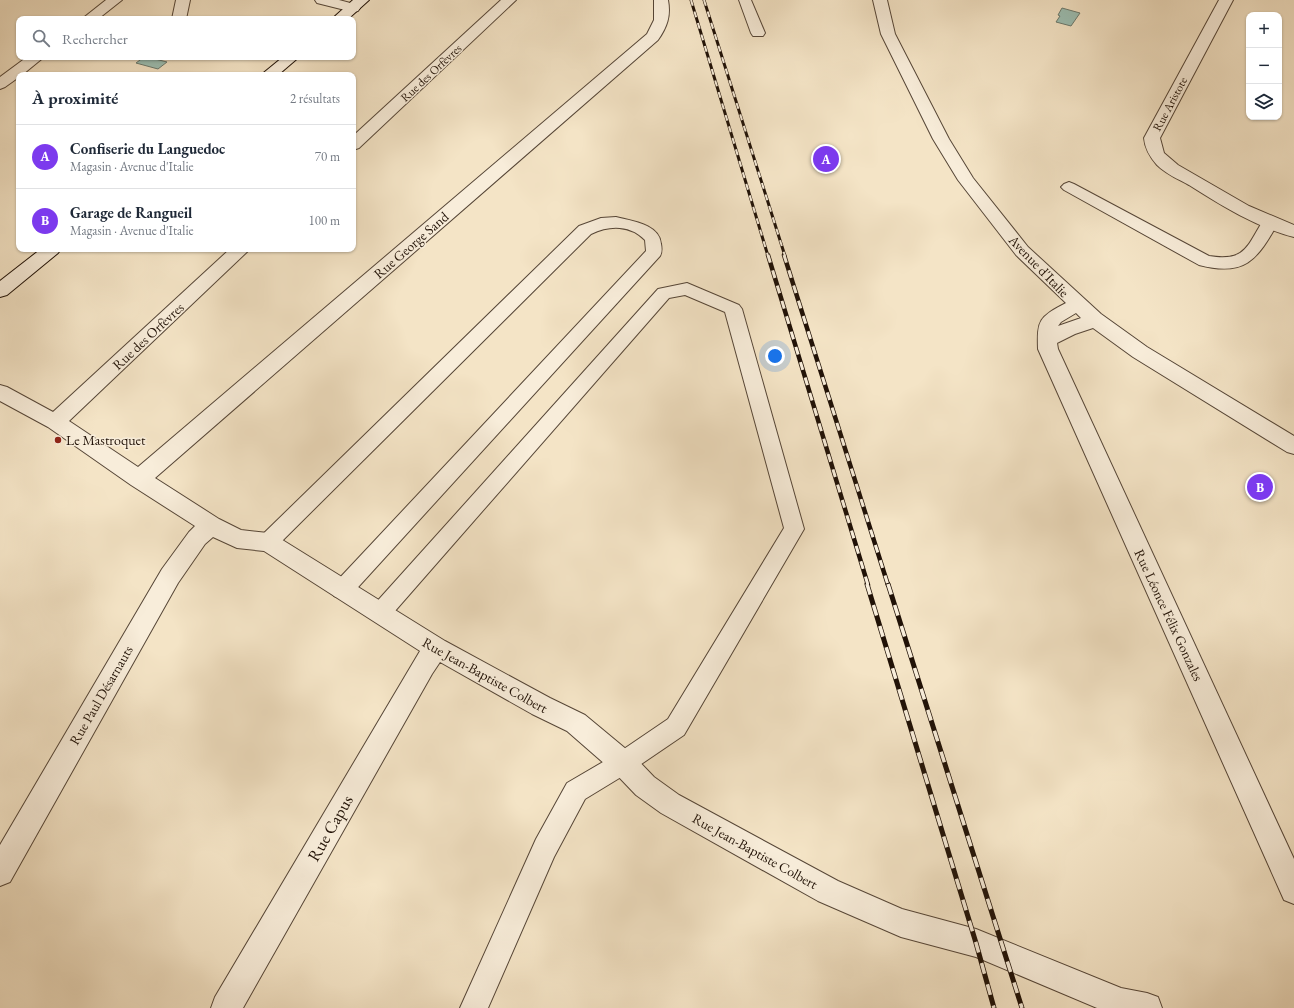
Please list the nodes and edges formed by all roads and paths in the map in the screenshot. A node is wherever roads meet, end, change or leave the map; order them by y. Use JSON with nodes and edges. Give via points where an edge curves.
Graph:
{"nodes":[{"id":1,"x":115,"y":0,"type":"edge"},
{"id":2,"x":183,"y":0,"type":"edge"},
{"id":3,"x":322,"y":0,"type":"edge"},
{"id":4,"x":509,"y":0,"type":"edge"},
{"id":5,"x":661,"y":0,"type":"edge"},
{"id":6,"x":745,"y":0,"type":"edge"},
{"id":7,"x":880,"y":0,"type":"edge"},
{"id":8,"x":1226,"y":0,"type":"edge"},
{"id":9,"x":358,"y":4,"type":"edge"},
{"id":10,"x":93,"y":16,"type":"edge"},
{"id":11,"x":180,"y":16,"type":"edge"},
{"id":12,"x":343,"y":16,"type":"edge"},
{"id":13,"x":758,"y":33,"type":"dead end"},
{"id":14,"x":33,"y":60,"type":"edge"},
{"id":15,"x":288,"y":60,"type":"edge"},
{"id":16,"x":16,"y":72,"type":"edge"},
{"id":17,"x":16,"y":72,"type":"edge"},
{"id":18,"x":273,"y":72,"type":"edge"},
{"id":19,"x":0,"y":84,"type":"edge"},
{"id":20,"x":356,"y":142,"type":"edge"},
{"id":21,"x":1069,"y":187,"type":"dead end"},
{"id":22,"x":1270,"y":223,"type":"junction"},
{"id":23,"x":1294,"y":231,"type":"edge"},
{"id":24,"x":48,"y":252,"type":"edge"},
{"id":25,"x":238,"y":252,"type":"edge"},
{"id":26,"x":0,"y":291,"type":"edge"},
{"id":27,"x":1077,"y":305,"type":"junction"},
{"id":28,"x":1094,"y":319,"type":"junction"},
{"id":29,"x":1047,"y":340,"type":"junction"},
{"id":30,"x":0,"y":392,"type":"edge"},
{"id":31,"x":55,"y":422,"type":"junction"},
{"id":32,"x":1294,"y":446,"type":"edge"},
{"id":33,"x":139,"y":479,"type":"junction"},
{"id":34,"x":211,"y":525,"type":"junction"},
{"id":35,"x":268,"y":542,"type":"junction"},
{"id":36,"x":342,"y":590,"type":"junction"},
{"id":37,"x":380,"y":613,"type":"junction"},
{"id":38,"x":436,"y":648,"type":"junction"},
{"id":39,"x":623,"y":763,"type":"junction"},
{"id":40,"x":0,"y":872,"type":"edge"},
{"id":41,"x":1294,"y":890,"type":"edge"},
{"id":42,"x":226,"y":1008,"type":"edge"},
{"id":43,"x":474,"y":1008,"type":"edge"},
{"id":44,"x":1147,"y":1008,"type":"edge"}],
"edges":[{"from":1,"to":10,"type":"street"},
{"from":2,"to":11,"type":"street"},
{"from":3,"to":9,"type":"street"},
{"from":4,"to":20,"type":"street","name":"Rue des Orfèvres"},
{"from":5,"to":33,"type":"street","name":"Rue George Sand","via":[[662,24],[653,38]]},
{"from":6,"to":13,"type":"lane"},
{"from":7,"to":27,"type":"street","name":"Avenue d'Italie","via":[[888,34],[941,139],[966,180],[1022,251]]},
{"from":8,"to":22,"type":"street","name":"Rue Aristote","via":[[1154,133],[1154,151],[1161,160],[1183,175]]},
{"from":9,"to":12,"type":"street"},
{"from":14,"to":16,"type":"street"},
{"from":15,"to":18,"type":"street"},
{"from":17,"to":19,"type":"street"},
{"from":21,"to":22,"type":"lane","via":[[1205,261],[1223,264],[1240,261],[1255,251]]},
{"from":22,"to":23,"type":"street","name":"Rue Aristote"},
{"from":24,"to":26,"type":"street"},
{"from":25,"to":31,"type":"street","name":"Rue des Orfèvres"},
{"from":27,"to":28,"type":"street","name":"Avenue d'Italie"},
{"from":27,"to":29,"type":"street","name":"Rue Léonce Félix Gonzales","via":[[1054,317],[1047,328]]},
{"from":28,"to":29,"type":"street"},
{"from":28,"to":32,"type":"street","name":"Avenue d'Italie","via":[[1140,352]]},
{"from":29,"to":41,"type":"street","name":"Rue Léonce Félix Gonzales","via":[[1055,366]]},
{"from":30,"to":31,"type":"street","name":"Rue Jean-Baptiste Colbert"},
{"from":31,"to":33,"type":"street","name":"Rue Jean-Baptiste Colbert"},
{"from":33,"to":34,"type":"street","name":"Rue Jean-Baptiste Colbert"},
{"from":34,"to":35,"type":"street","name":"Rue Jean-Baptiste Colbert","via":[[237,539]]},
{"from":34,"to":40,"type":"street","name":"Rue Paul Désarnauts","via":[[197,538],[170,576]]},
{"from":35,"to":36,"type":"street","name":"Rue Jean-Baptiste Colbert"},
{"from":35,"to":36,"type":"lane","via":[[585,230],[601,223],[616,222],[644,230],[653,239],[654,252]]},
{"from":36,"to":37,"type":"street","name":"Rue Jean-Baptiste Colbert"},
{"from":37,"to":38,"type":"street","name":"Rue Jean-Baptiste Colbert"},
{"from":37,"to":39,"type":"lane","via":[[664,293],[687,289],[733,309],[794,529],[676,727]]},
{"from":38,"to":39,"type":"street","name":"Rue Jean-Baptiste Colbert","via":[[576,723]]},
{"from":38,"to":42,"type":"street","name":"Rue Capus","via":[[423,666]]},
{"from":39,"to":43,"type":"lane","via":[[576,792],[545,848]]},
{"from":39,"to":44,"type":"street","name":"Rue Jean-Baptiste Colbert","via":[[645,786],[670,804],[828,891],[901,923],[976,943],[1121,1003]]}]}
